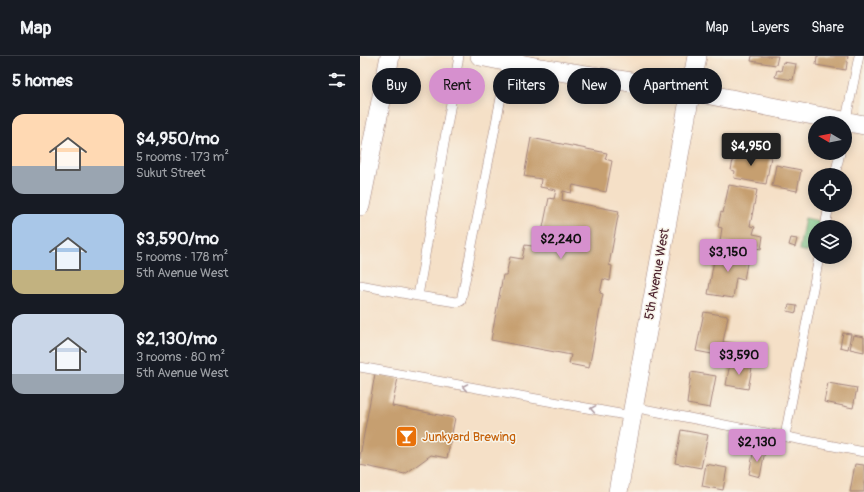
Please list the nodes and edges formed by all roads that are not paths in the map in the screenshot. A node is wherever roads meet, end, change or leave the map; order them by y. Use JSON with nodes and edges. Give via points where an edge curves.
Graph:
{"nodes":[{"id":1,"x":390,"y":56,"type":"edge"},
{"id":2,"x":459,"y":56,"type":"edge"},
{"id":3,"x":480,"y":56,"type":"edge"},
{"id":4,"x":698,"y":56,"type":"edge"},
{"id":5,"x":858,"y":56,"type":"edge"},
{"id":6,"x":508,"y":62,"type":"junction"},
{"id":7,"x":541,"y":62,"type":"edge"},
{"id":8,"x":695,"y":68,"type":"edge"},
{"id":9,"x":629,"y":79,"type":"edge"},
{"id":10,"x":722,"y":97,"type":"edge"},
{"id":11,"x":688,"y":104,"type":"edge"},
{"id":12,"x":817,"y":116,"type":"edge"},
{"id":13,"x":852,"y":123,"type":"edge"},
{"id":14,"x":360,"y":206,"type":"edge"},
{"id":15,"x":818,"y":264,"type":"edge"},
{"id":16,"x":360,"y":285,"type":"edge"},
{"id":17,"x":418,"y":296,"type":"junction"},
{"id":18,"x":360,"y":367,"type":"edge"},
{"id":19,"x":632,"y":412,"type":"junction"},
{"id":20,"x":785,"y":436,"type":"junction"},
{"id":21,"x":864,"y":452,"type":"edge"},
{"id":22,"x":618,"y":492,"type":"edge"}],
"edges":[{"from":1,"to":14,"type":"street"},
{"from":2,"to":17,"type":"lane"},
{"from":3,"to":6,"type":"street"},
{"from":4,"to":8,"type":"street","name":"5th Avenue West"},
{"from":5,"to":13,"type":"lane"},
{"from":6,"to":7,"type":"street"},
{"from":6,"to":17,"type":"lane","via":[[461,301]]},
{"from":7,"to":9,"type":"street"},
{"from":10,"to":12,"type":"street"},
{"from":11,"to":19,"type":"street","name":"5th Avenue West"},
{"from":15,"to":20,"type":"lane"},
{"from":16,"to":17,"type":"lane"},
{"from":19,"to":18,"type":"lane","one_way":true},
{"from":19,"to":20,"type":"lane"},
{"from":19,"to":22,"type":"street","name":"5th Avenue West"},
{"from":20,"to":21,"type":"lane"}]}
